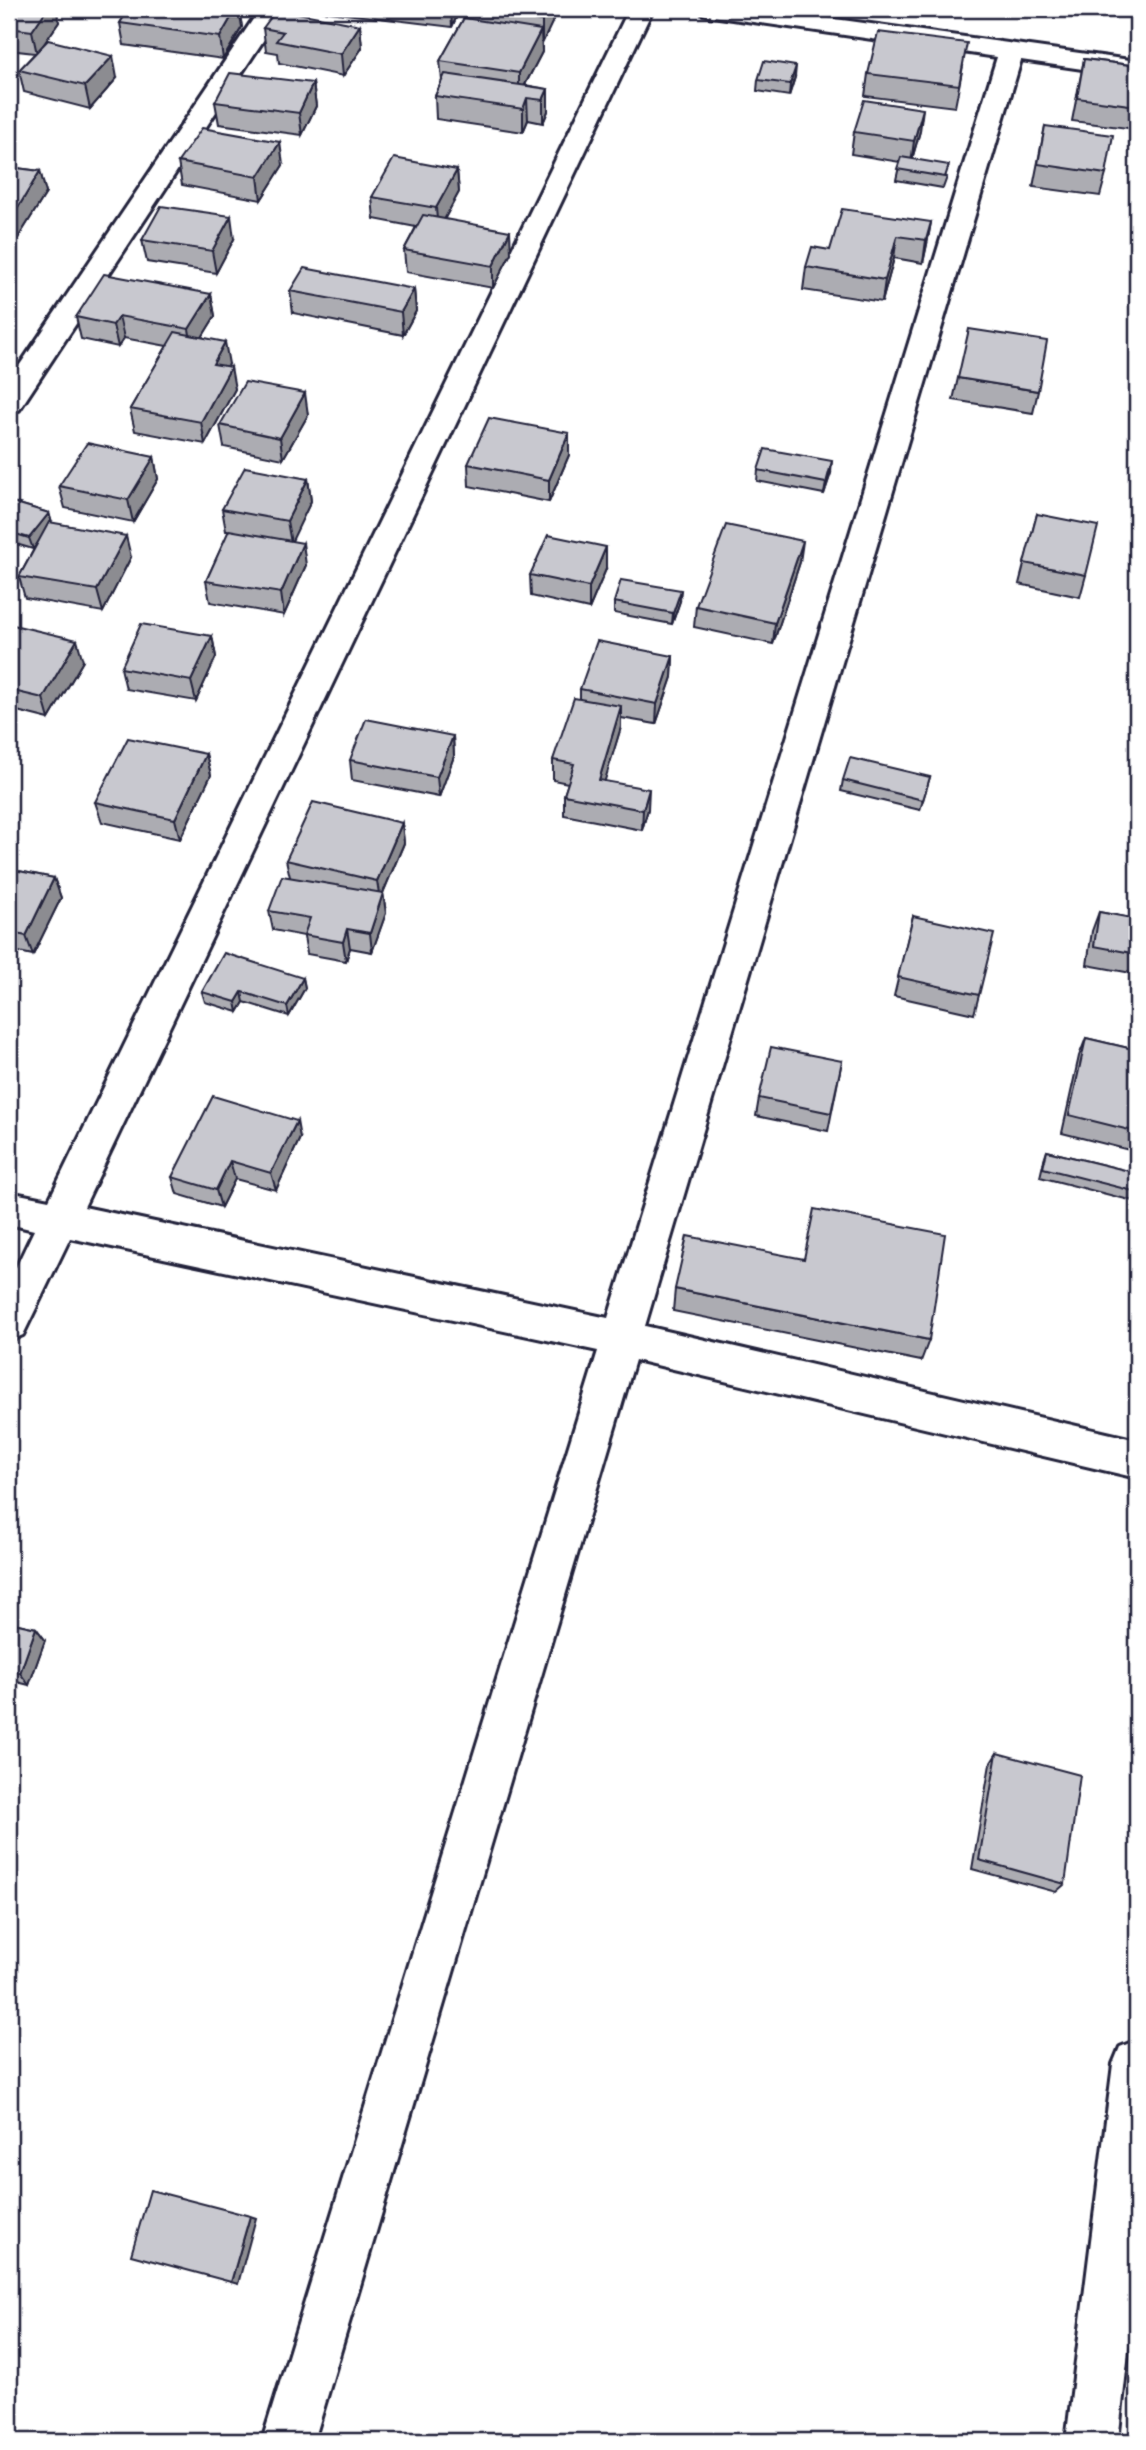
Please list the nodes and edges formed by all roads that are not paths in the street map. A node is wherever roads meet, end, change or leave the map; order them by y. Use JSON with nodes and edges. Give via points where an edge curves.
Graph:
{"nodes":[{"id":1,"x":272,"y":9,"type":"edge"},
{"id":2,"x":641,"y":9,"type":"edge"},
{"id":3,"x":712,"y":9,"type":"edge"},
{"id":4,"x":1012,"y":51,"type":"junction"},
{"id":5,"x":1137,"y":69,"type":"edge"},
{"id":6,"x":9,"y":403,"type":"edge"},
{"id":7,"x":9,"y":1208,"type":"edge"},
{"id":8,"x":57,"y":1219,"type":"junction"},
{"id":9,"x":9,"y":1323,"type":"edge"},
{"id":10,"x":623,"y":1339,"type":"junction"},
{"id":11,"x":1137,"y":1460,"type":"edge"},
{"id":12,"x":1137,"y":2064,"type":"edge"},
{"id":13,"x":288,"y":2441,"type":"edge"},
{"id":14,"x":1092,"y":2441,"type":"edge"}],
"edges":[{"from":1,"to":6,"type":"street"},
{"from":2,"to":8,"type":"street"},
{"from":3,"to":4,"type":"street"},
{"from":4,"to":5,"type":"street"},
{"from":4,"to":10,"type":"street"},
{"from":7,"to":8,"type":"street"},
{"from":8,"to":9,"type":"street"},
{"from":8,"to":10,"type":"street"},
{"from":10,"to":11,"type":"street"},
{"from":10,"to":13,"type":"street"},
{"from":12,"to":14,"type":"street"}]}
